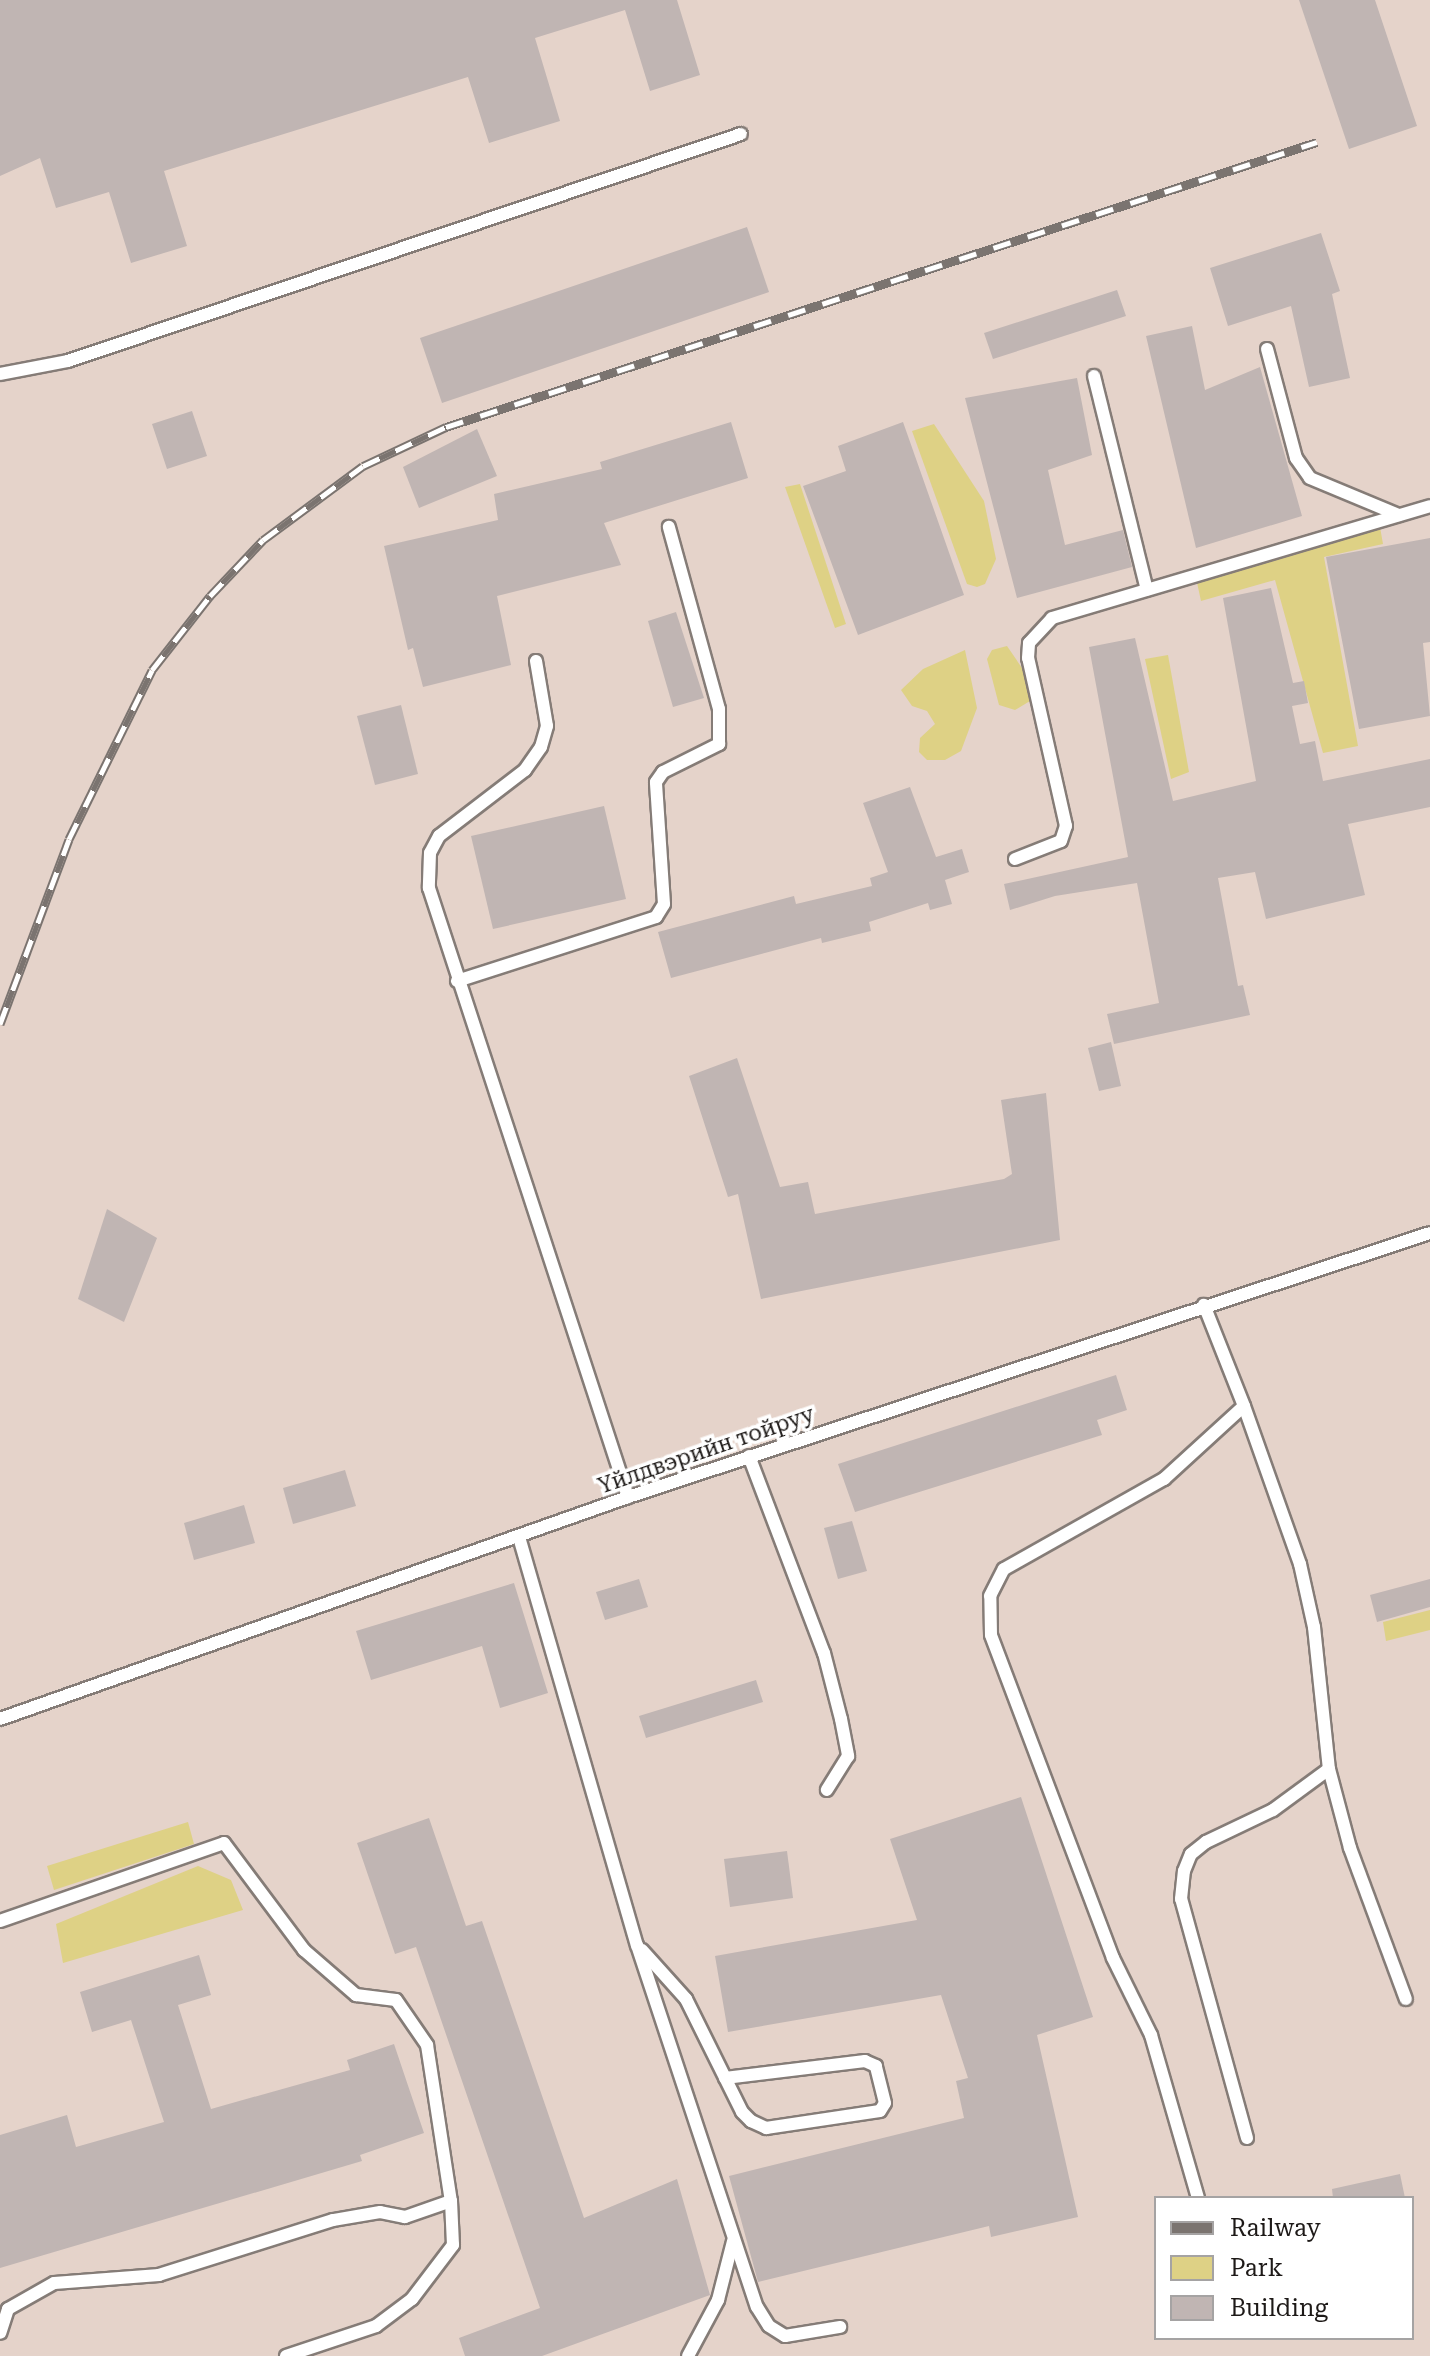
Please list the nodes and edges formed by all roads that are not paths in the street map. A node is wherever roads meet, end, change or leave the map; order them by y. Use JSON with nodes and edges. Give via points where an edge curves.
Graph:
{"nodes":[{"id":1,"x":741,"y":134,"type":"dead end"},
{"id":2,"x":1267,"y":349,"type":"dead end"},
{"id":3,"x":0,"y":374,"type":"edge"},
{"id":4,"x":1094,"y":376,"type":"dead end"},
{"id":5,"x":1430,"y":506,"type":"edge"},
{"id":6,"x":1399,"y":515,"type":"junction"},
{"id":7,"x":669,"y":527,"type":"dead end"},
{"id":8,"x":1147,"y":590,"type":"junction"},
{"id":9,"x":536,"y":661,"type":"dead end"},
{"id":10,"x":1015,"y":859,"type":"dead end"},
{"id":11,"x":457,"y":981,"type":"junction"},
{"id":12,"x":1430,"y":1233,"type":"edge"},
{"id":13,"x":1204,"y":1305,"type":"junction"},
{"id":14,"x":1244,"y":1406,"type":"junction"},
{"id":15,"x":749,"y":1456,"type":"junction"},
{"id":16,"x":628,"y":1497,"type":"junction"},
{"id":17,"x":519,"y":1537,"type":"junction"},
{"id":18,"x":0,"y":1719,"type":"edge"},
{"id":19,"x":1329,"y":1769,"type":"junction"},
{"id":20,"x":827,"y":1790,"type":"dead end"},
{"id":21,"x":0,"y":1921,"type":"edge"},
{"id":22,"x":637,"y":1945,"type":"junction"},
{"id":23,"x":1406,"y":1999,"type":"dead end"},
{"id":24,"x":725,"y":2078,"type":"junction"},
{"id":25,"x":1247,"y":2138,"type":"dead end"},
{"id":26,"x":1197,"y":2196,"type":"edge"},
{"id":27,"x":451,"y":2201,"type":"junction"},
{"id":28,"x":733,"y":2241,"type":"junction"},
{"id":29,"x":840,"y":2327,"type":"dead end"},
{"id":30,"x":0,"y":2333,"type":"edge"},
{"id":31,"x":286,"y":2356,"type":"edge"},
{"id":32,"x":688,"y":2356,"type":"edge"}],
"edges":[{"from":1,"to":3,"type":"lane","via":[[68,361]]},
{"from":2,"to":6,"type":"lane","via":[[1296,458],[1310,478]]},
{"from":4,"to":8,"type":"lane"},
{"from":5,"to":6,"type":"lane"},
{"from":6,"to":8,"type":"lane"},
{"from":7,"to":11,"type":"lane","via":[[719,720],[719,744],[663,772],[656,782],[664,904],[656,917]]},
{"from":8,"to":10,"type":"lane","via":[[1052,618],[1029,643],[1066,826],[1061,841]]},
{"from":9,"to":11,"type":"lane","via":[[547,726],[541,747],[525,770],[439,836],[430,853],[429,888]]},
{"from":11,"to":16,"type":"lane"},
{"from":12,"to":13,"type":"lane","name":"Үйлдвэрийн тойруу"},
{"from":13,"to":14,"type":"lane"},
{"from":13,"to":15,"type":"lane","name":"Үйлдвэрийн тойруу"},
{"from":14,"to":19,"type":"lane","via":[[1300,1564],[1314,1627]]},
{"from":14,"to":26,"type":"lane","via":[[1164,1479],[1004,1569],[990,1596],[991,1635],[1113,1958],[1151,2035]]},
{"from":15,"to":16,"type":"lane","name":"Үйлдвэрийн тойруу"},
{"from":15,"to":20,"type":"lane","via":[[824,1653],[841,1719],[848,1756]]},
{"from":16,"to":17,"type":"lane","name":"Үйлдвэрийн тойруу"},
{"from":17,"to":18,"type":"lane","name":"Үйлдвэрийн тойруу"},
{"from":17,"to":22,"type":"lane"},
{"from":19,"to":23,"type":"lane","via":[[1350,1848]]},
{"from":19,"to":25,"type":"lane","via":[[1273,1810],[1206,1842],[1191,1854],[1184,1871],[1181,1899]]},
{"from":21,"to":27,"type":"lane","via":[[224,1843],[304,1950],[356,1995],[396,2000],[427,2045]]},
{"from":22,"to":24,"type":"lane","via":[[686,1999]]},
{"from":22,"to":28,"type":"lane"},
{"from":24,"to":24,"type":"lane","via":[[742,2112],[766,2128],[880,2111],[885,2103],[876,2066],[865,2061]]},
{"from":27,"to":30,"type":"lane","via":[[405,2217],[380,2212],[333,2220],[159,2275],[54,2283],[8,2309]]},
{"from":27,"to":31,"type":"lane","via":[[453,2245],[412,2299],[376,2326]]},
{"from":28,"to":29,"type":"lane","via":[[769,2326],[785,2336]]},
{"from":28,"to":32,"type":"lane","via":[[718,2300]]}]}
